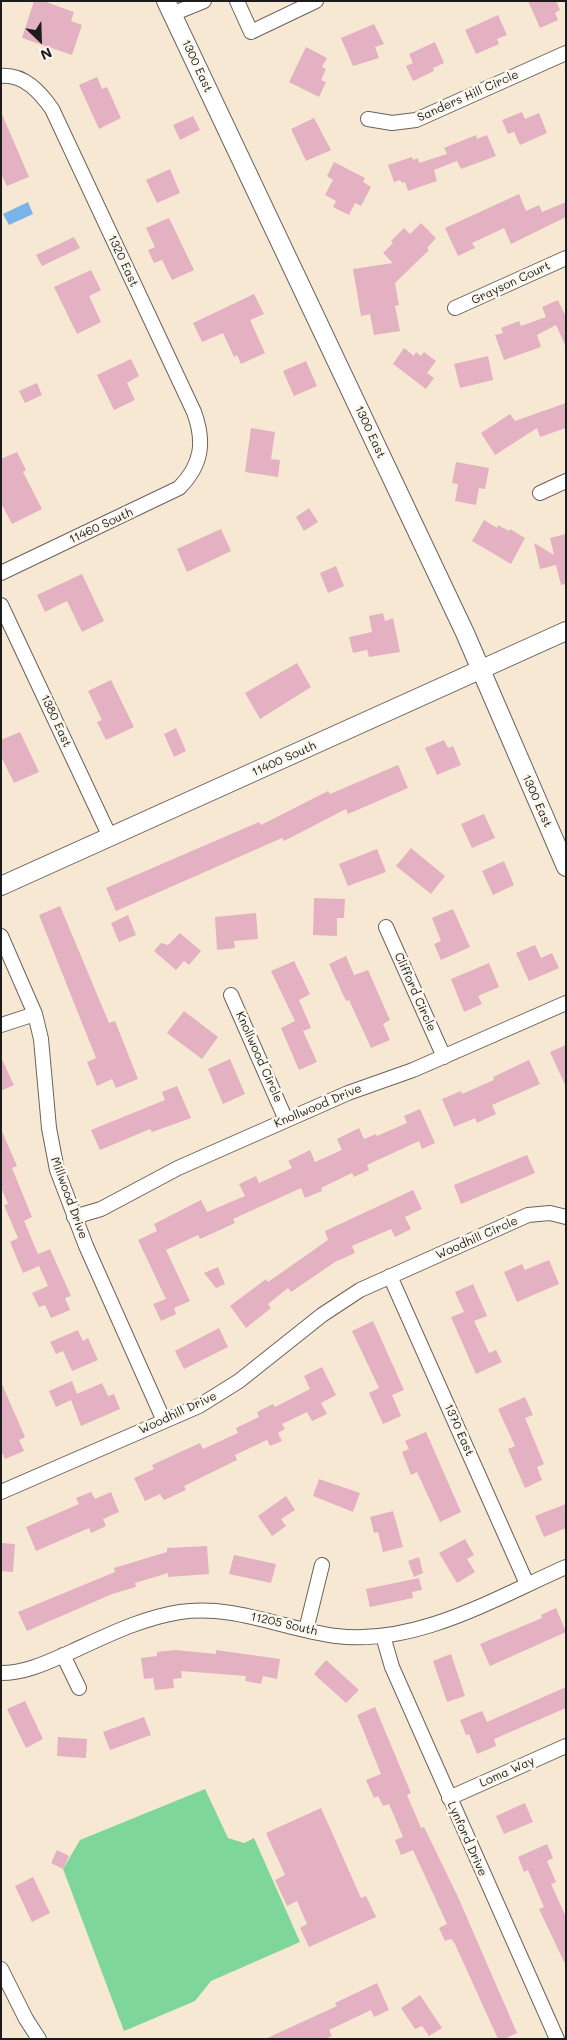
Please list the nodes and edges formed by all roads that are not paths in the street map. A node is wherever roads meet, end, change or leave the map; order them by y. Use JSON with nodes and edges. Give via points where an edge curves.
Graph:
{"nodes":[{"id":1,"x":204,"y":1,"type":"edge"},
{"id":2,"x":237,"y":1,"type":"edge"},
{"id":3,"x":316,"y":1,"type":"edge"},
{"id":4,"x":169,"y":8,"type":"edge"},
{"id":5,"x":566,"y":53,"type":"edge"},
{"id":6,"x":3,"y":76,"type":"edge"},
{"id":7,"x":368,"y":119,"type":"dead end"},
{"id":8,"x":566,"y":258,"type":"edge"},
{"id":9,"x":455,"y":308,"type":"dead end"},
{"id":10,"x":194,"y":470,"type":"joint"},
{"id":11,"x":566,"y":481,"type":"edge"},
{"id":12,"x":540,"y":492,"type":"dead end"},
{"id":13,"x":1,"y":573,"type":"edge"},
{"id":14,"x":1,"y":605,"type":"edge"},
{"id":15,"x":566,"y":631,"type":"edge"},
{"id":16,"x":480,"y":670,"type":"junction"},
{"id":17,"x":110,"y":836,"type":"junction"},
{"id":18,"x":566,"y":867,"type":"edge"},
{"id":19,"x":1,"y":886,"type":"edge"},
{"id":20,"x":386,"y":927,"type":"dead end"},
{"id":21,"x":1,"y":936,"type":"edge"},
{"id":22,"x":231,"y":995,"type":"dead end"},
{"id":23,"x":566,"y":1003,"type":"edge"},
{"id":24,"x":35,"y":1014,"type":"junction"},
{"id":25,"x":1,"y":1025,"type":"edge"},
{"id":26,"x":444,"y":1057,"type":"junction"},
{"id":27,"x":286,"y":1120,"type":"junction"},
{"id":28,"x":74,"y":1217,"type":"junction"},
{"id":29,"x":566,"y":1217,"type":"edge"},
{"id":30,"x":390,"y":1276,"type":"junction"},
{"id":31,"x":164,"y":1421,"type":"junction"},
{"id":32,"x":1,"y":1492,"type":"edge"},
{"id":33,"x":322,"y":1565,"type":"dead end"},
{"id":34,"x":566,"y":1567,"type":"edge"},
{"id":35,"x":528,"y":1584,"type":"junction"},
{"id":36,"x":306,"y":1630,"type":"junction"},
{"id":37,"x":383,"y":1636,"type":"junction"},
{"id":38,"x":63,"y":1655,"type":"junction"},
{"id":39,"x":1,"y":1674,"type":"edge"},
{"id":40,"x":79,"y":1688,"type":"dead end"},
{"id":41,"x":566,"y":1746,"type":"edge"},
{"id":42,"x":449,"y":1798,"type":"junction"},
{"id":43,"x":1,"y":1969,"type":"edge"},
{"id":44,"x":39,"y":2039,"type":"edge"},
{"id":45,"x":557,"y":2039,"type":"edge"}],
"edges":[{"from":1,"to":4,"type":"street"},
{"from":2,"to":3,"type":"street","via":[[250,32]]},
{"from":4,"to":16,"type":"main road","name":"1300 East"},
{"from":5,"to":7,"type":"street","name":"Sanders Hill Circle","via":[[416,120],[392,123]]},
{"from":6,"to":10,"type":"street","name":"1320 East","via":[[20,79],[33,86],[52,108],[200,427],[200,458]]},
{"from":8,"to":9,"type":"street","name":"Grayson Court"},
{"from":10,"to":13,"type":"street","name":"11460 South","via":[[169,494]]},
{"from":11,"to":12,"type":"street"},
{"from":14,"to":17,"type":"street","name":"1380 East"},
{"from":15,"to":16,"type":"main road","name":"11400 South"},
{"from":16,"to":17,"type":"main road","name":"11400 South"},
{"from":16,"to":18,"type":"main road","name":"1300 East"},
{"from":17,"to":19,"type":"main road","name":"11400 South"},
{"from":20,"to":26,"type":"street","name":"Clifford Circle"},
{"from":21,"to":24,"type":"street","name":"Millwood Drive"},
{"from":22,"to":27,"type":"street","name":"Knollwood Circle"},
{"from":23,"to":26,"type":"street","name":"Knollwood Drive"},
{"from":24,"to":25,"type":"street"},
{"from":24,"to":28,"type":"street","name":"Millwood Drive","via":[[41,1039],[52,1150]]},
{"from":26,"to":27,"type":"street","name":"Knollwood Drive"},
{"from":27,"to":28,"type":"street","name":"Knollwood Drive","via":[[178,1168],[110,1205]]},
{"from":28,"to":31,"type":"street","name":"Millwood Drive"},
{"from":29,"to":30,"type":"street","name":"Woodhill Circle","via":[[550,1213],[528,1215]]},
{"from":30,"to":31,"type":"street","name":"Woodhill Drive","via":[[339,1302],[220,1394]]},
{"from":30,"to":35,"type":"street","name":"1370 East"},
{"from":31,"to":32,"type":"street","name":"Woodhill Drive"},
{"from":33,"to":36,"type":"street"},
{"from":34,"to":35,"type":"street","name":"11205 South"},
{"from":35,"to":37,"type":"street","name":"11205 South","via":[[452,1617],[418,1629]]},
{"from":36,"to":37,"type":"street","name":"11205 South","via":[[336,1636]]},
{"from":36,"to":38,"type":"street","name":"11205 South","via":[[237,1613],[209,1610],[180,1612],[125,1627]]},
{"from":37,"to":42,"type":"street","name":"Lynford Drive","via":[[392,1667]]},
{"from":38,"to":39,"type":"street","name":"11205 South","via":[[23,1671]]},
{"from":38,"to":40,"type":"street"},
{"from":41,"to":42,"type":"street","name":"Loma Way"},
{"from":42,"to":45,"type":"street","name":"Lynford Drive"},
{"from":43,"to":44,"type":"street","via":[[22,2013]]}]}
